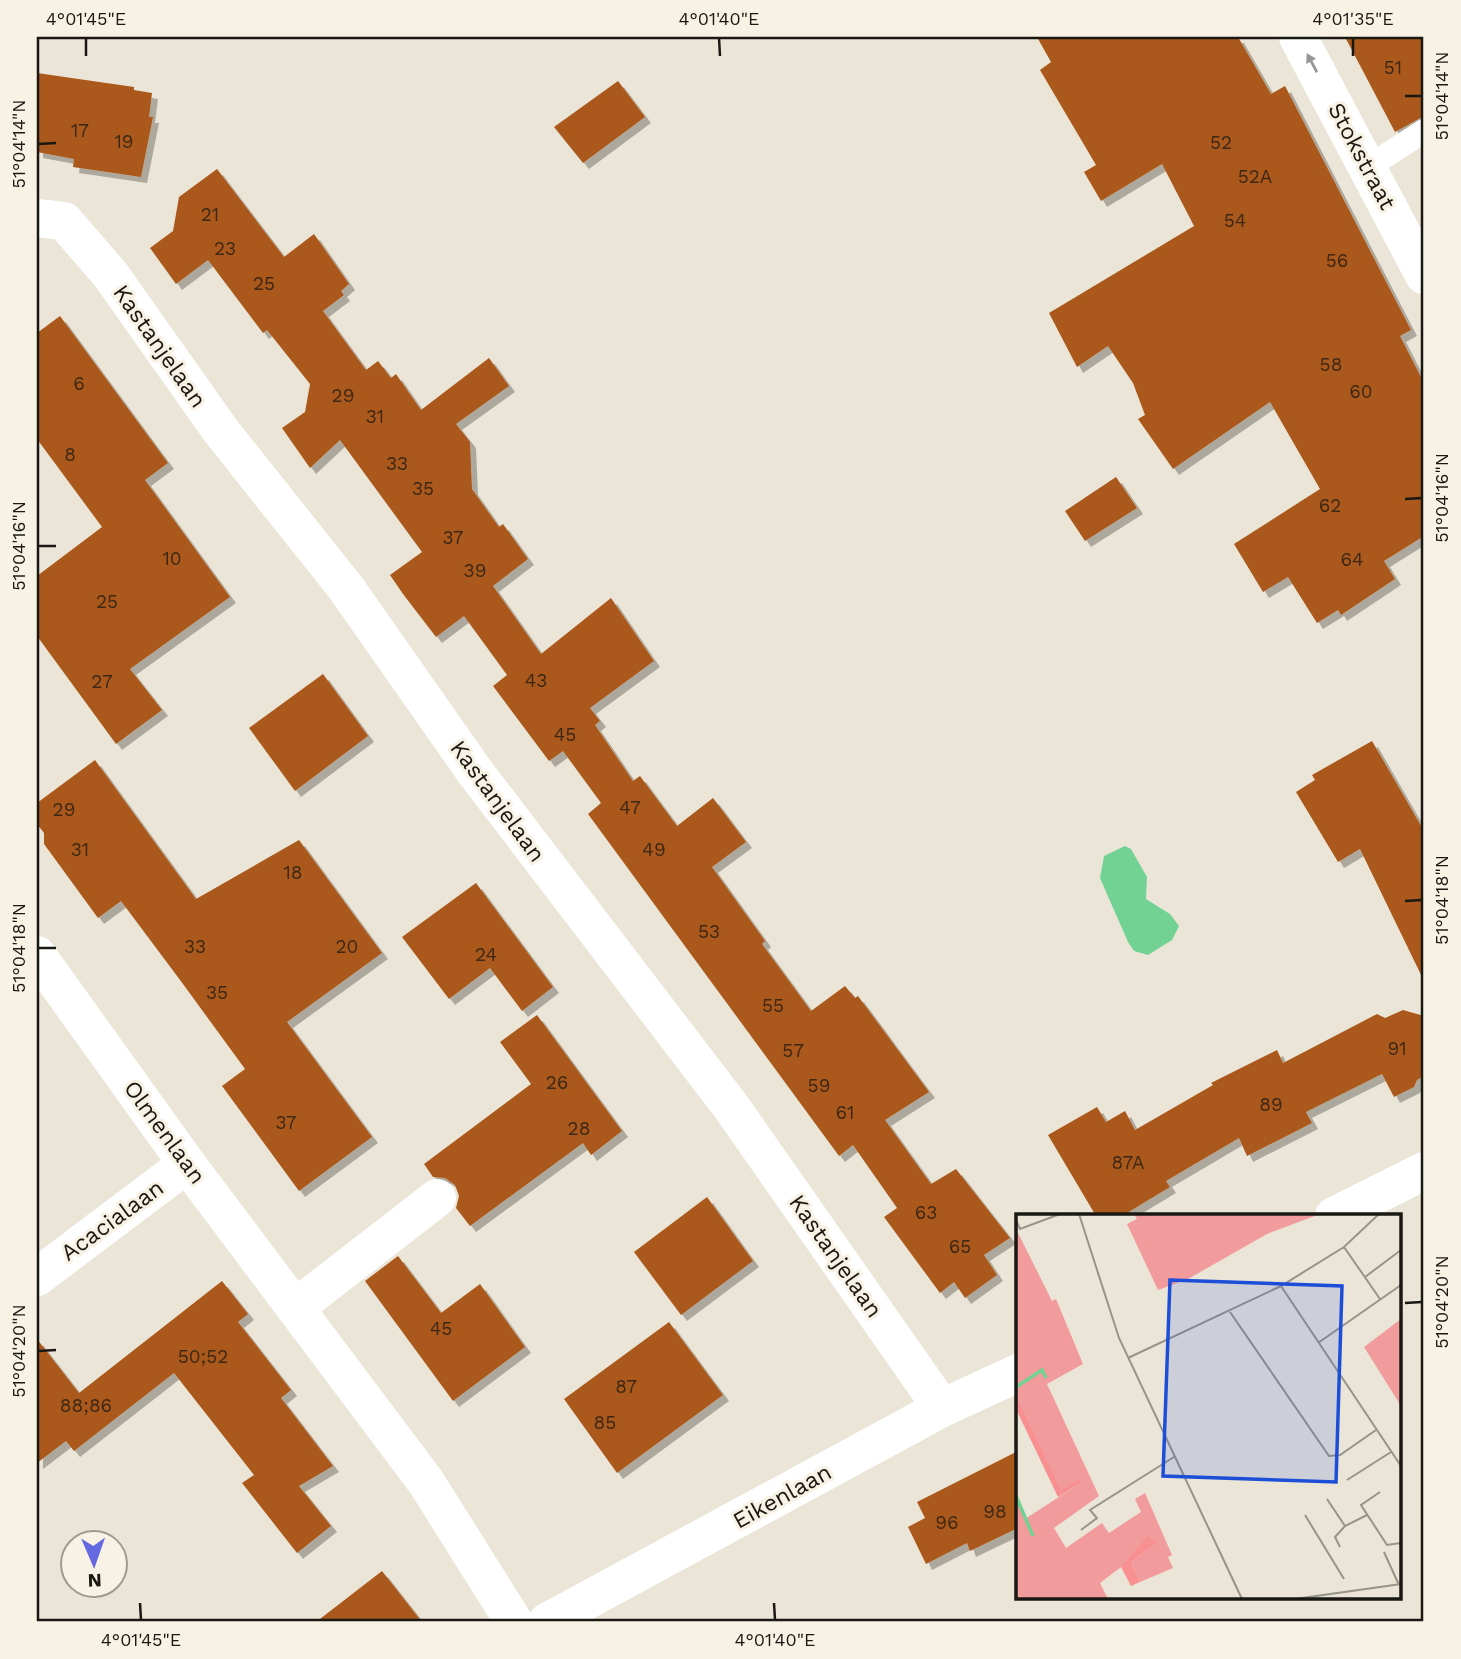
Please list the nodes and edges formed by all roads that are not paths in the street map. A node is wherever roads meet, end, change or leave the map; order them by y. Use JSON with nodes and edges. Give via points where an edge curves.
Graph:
{"nodes":[{"id":1,"x":1298,"y":37,"type":"edge"},
{"id":2,"x":1424,"y":131,"type":"edge"},
{"id":3,"x":1368,"y":167,"type":"junction"},
{"id":4,"x":37,"y":218,"type":"edge"},
{"id":5,"x":1424,"y":275,"type":"edge"},
{"id":6,"x":37,"y":955,"type":"edge"},
{"id":7,"x":187,"y":1164,"type":"junction"},
{"id":8,"x":1424,"y":1171,"type":"edge"},
{"id":9,"x":437,"y":1198,"type":"dead end"},
{"id":10,"x":1338,"y":1214,"type":"edge"},
{"id":11,"x":37,"y":1277,"type":"edge"},
{"id":12,"x":295,"y":1308,"type":"junction"},
{"id":13,"x":1016,"y":1374,"type":"edge"},
{"id":14,"x":942,"y":1408,"type":"junction"},
{"id":15,"x":514,"y":1622,"type":"edge"},
{"id":16,"x":547,"y":1622,"type":"edge"}],
"edges":[{"from":3,"to":1,"type":"street","name":"Stokstraat","one_way":true},
{"from":2,"to":3,"type":"lane"},
{"from":3,"to":5,"type":"street","name":"Stokstraat"},
{"from":4,"to":14,"type":"street","name":"Kastanjelaan","via":[[64,221],[110,274],[221,431],[346,588],[475,772],[732,1108]]},
{"from":6,"to":7,"type":"street","name":"Olmenlaan"},
{"from":7,"to":11,"type":"street","name":"Acacialaan"},
{"from":7,"to":12,"type":"street","name":"Olmenlaan"},
{"from":8,"to":10,"type":"street"},
{"from":9,"to":12,"type":"street"},
{"from":12,"to":15,"type":"street","name":"Olmenlaan","via":[[426,1482]]},
{"from":13,"to":14,"type":"street","name":"Eikenlaan"},
{"from":14,"to":16,"type":"street","name":"Eikenlaan"}]}
